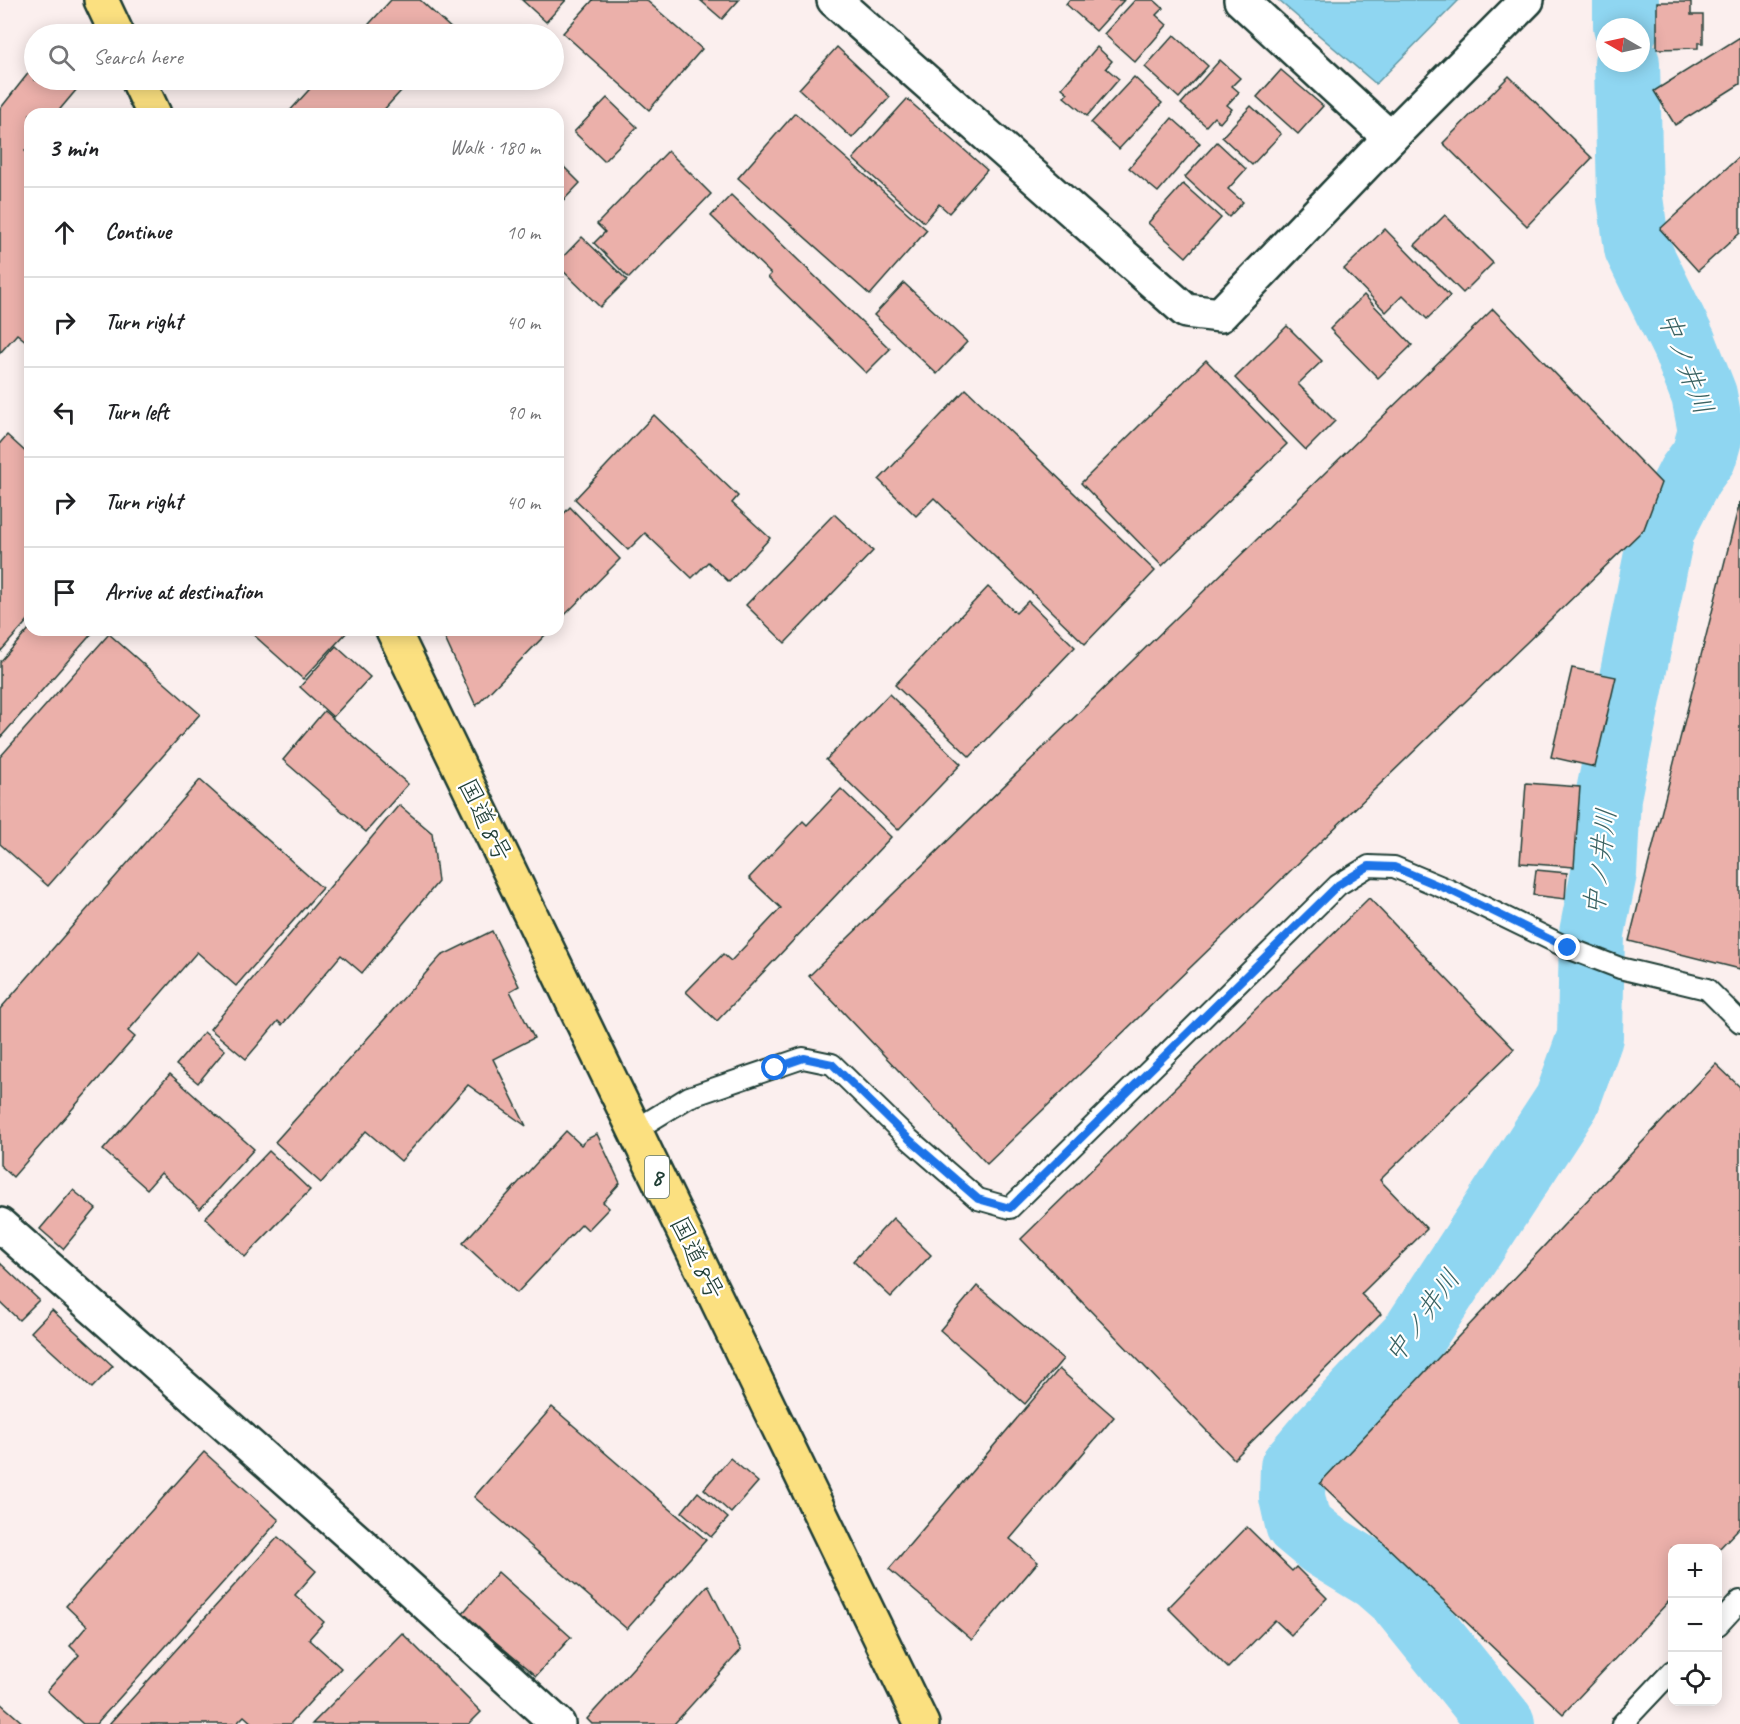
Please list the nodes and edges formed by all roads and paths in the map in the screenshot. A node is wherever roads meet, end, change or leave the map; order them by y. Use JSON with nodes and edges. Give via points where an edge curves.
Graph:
{"nodes":[{"id":1,"x":101,"y":0,"type":"edge"},
{"id":2,"x":834,"y":0,"type":"edge"},
{"id":3,"x":1241,"y":0,"type":"edge"},
{"id":4,"x":1527,"y":0,"type":"edge"},
{"id":5,"x":112,"y":24,"type":"edge"},
{"id":6,"x":143,"y":90,"type":"edge"},
{"id":7,"x":151,"y":108,"type":"edge"},
{"id":8,"x":1390,"y":138,"type":"junction"},
{"id":9,"x":396,"y":636,"type":"edge"},
{"id":10,"x":1740,"y":1022,"type":"edge"},
{"id":11,"x":635,"y":1130,"type":"junction"},
{"id":12,"x":0,"y":1226,"type":"edge"},
{"id":13,"x":1740,"y":1601,"type":"edge"},
{"id":14,"x":1722,"y":1621,"type":"edge"},
{"id":15,"x":1668,"y":1675,"type":"edge"},
{"id":16,"x":558,"y":1724,"type":"edge"},
{"id":17,"x":922,"y":1724,"type":"edge"},
{"id":18,"x":1622,"y":1724,"type":"edge"}],
"edges":[{"from":1,"to":5,"type":"highway"},
{"from":2,"to":8,"type":"street","via":[[1186,311],[1220,315]]},
{"from":3,"to":8,"type":"street"},
{"from":4,"to":8,"type":"street"},
{"from":6,"to":7,"type":"highway"},
{"from":9,"to":11,"type":"highway","name":"国道8号","number":"8"},
{"from":10,"to":11,"type":"lane","via":[[1707,989],[1620,968],[1394,867],[1369,866],[1338,885],[1010,1208],[978,1199],[832,1064],[804,1058],[689,1097]]},
{"from":11,"to":17,"type":"highway","name":"国道8号","number":"8"},
{"from":12,"to":16,"type":"street"},
{"from":13,"to":14,"type":"lane"},
{"from":15,"to":18,"type":"lane"}]}
